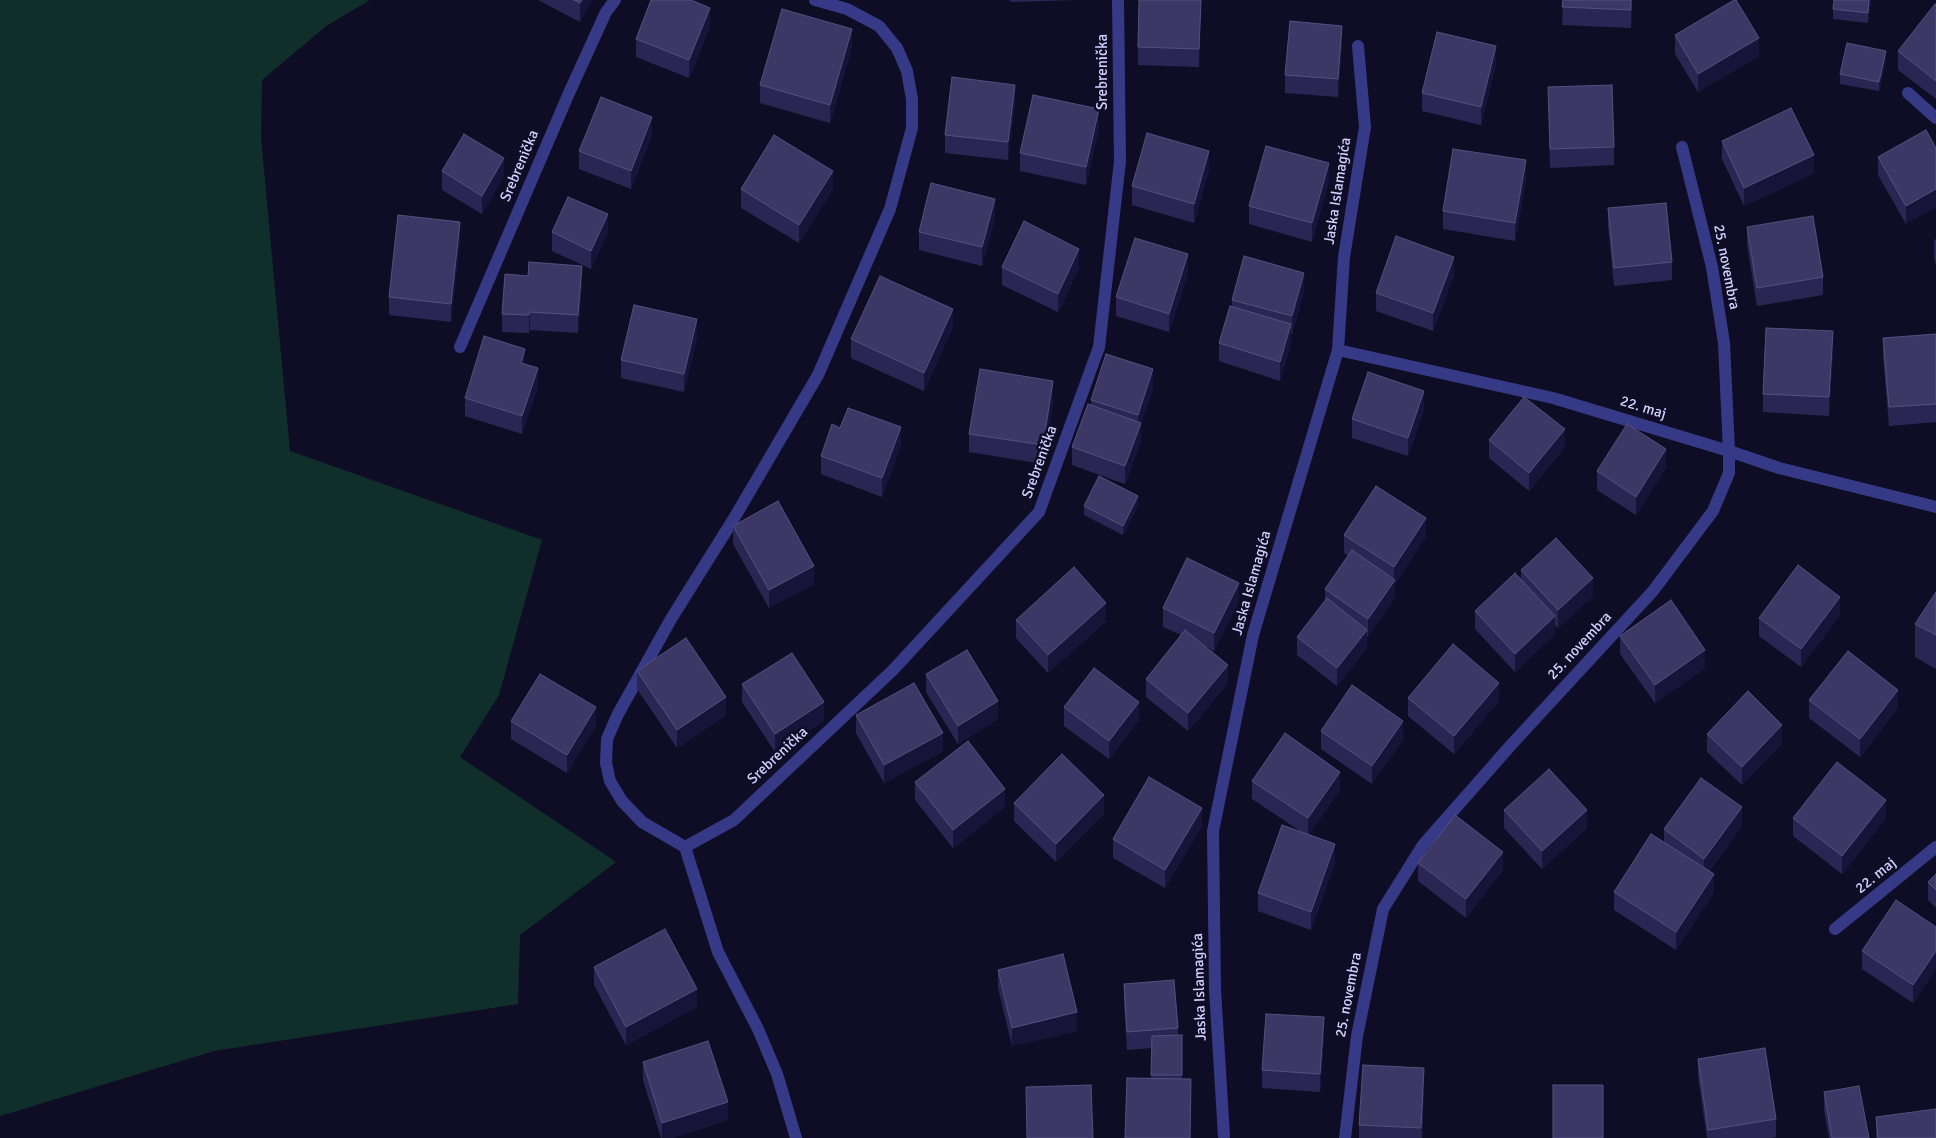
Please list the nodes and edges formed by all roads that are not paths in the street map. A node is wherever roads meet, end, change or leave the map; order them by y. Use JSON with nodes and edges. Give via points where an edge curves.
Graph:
{"nodes":[{"id":1,"x":615,"y":0,"type":"edge"},
{"id":2,"x":815,"y":0,"type":"edge"},
{"id":3,"x":1118,"y":0,"type":"edge"},
{"id":4,"x":1358,"y":46,"type":"dead end"},
{"id":5,"x":1908,"y":93,"type":"dead end"},
{"id":6,"x":1936,"y":118,"type":"edge"},
{"id":7,"x":1682,"y":147,"type":"dead end"},
{"id":8,"x":460,"y":347,"type":"dead end"},
{"id":9,"x":1338,"y":350,"type":"junction"},
{"id":10,"x":1729,"y":451,"type":"junction"},
{"id":11,"x":1936,"y":507,"type":"edge"},
{"id":12,"x":685,"y":847,"type":"junction"},
{"id":13,"x":1936,"y":847,"type":"edge"},
{"id":14,"x":1835,"y":929,"type":"dead end"},
{"id":15,"x":1226,"y":1137,"type":"edge"},
{"id":16,"x":796,"y":1138,"type":"edge"},
{"id":17,"x":1345,"y":1138,"type":"edge"}],
"edges":[{"from":1,"to":8,"type":"street","name":"Srebrenička","via":[[606,12]]},
{"from":2,"to":12,"type":"street","via":[[847,9],[879,26],[897,48],[907,70],[912,128],[890,209],[818,375],[662,635],[607,739],[606,763],[610,781],[622,800],[642,822]]},
{"from":3,"to":12,"type":"street","name":"Srebrenička","via":[[1120,162],[1099,347],[1039,512],[893,670],[734,820]]},
{"from":4,"to":9,"type":"street","name":"Jaska Islamagića","via":[[1364,126],[1344,257]]},
{"from":5,"to":6,"type":"street"},
{"from":7,"to":10,"type":"street","name":"25. novembra","via":[[1714,277],[1724,343]]},
{"from":9,"to":10,"type":"street","name":"22. maj","via":[[1553,398]]},
{"from":9,"to":15,"type":"street","name":"Jaska Islamagića","via":[[1253,635],[1213,831],[1215,990]]},
{"from":10,"to":11,"type":"street","name":"22. maj","via":[[1779,468]]},
{"from":10,"to":17,"type":"street","name":"25. novembra","via":[[1728,473],[1713,510],[1653,591],[1423,845],[1383,909],[1357,1036]]},
{"from":12,"to":16,"type":"street","via":[[718,952],[777,1074]]},
{"from":13,"to":14,"type":"street","name":"22. maj"}]}
